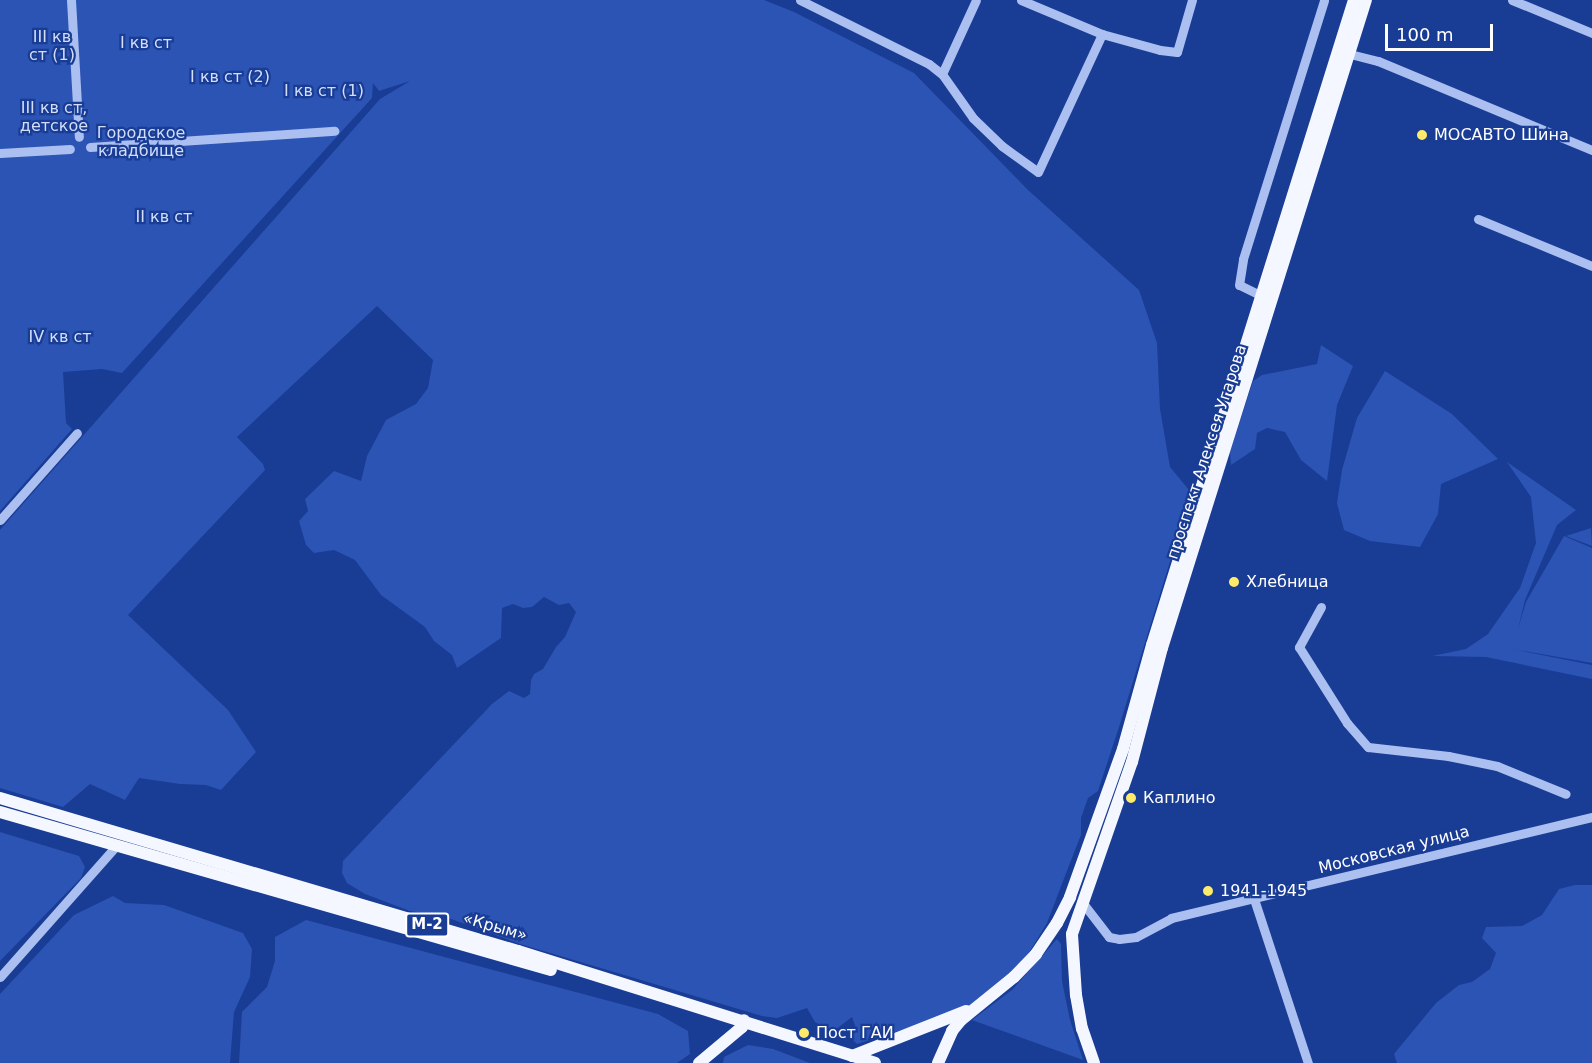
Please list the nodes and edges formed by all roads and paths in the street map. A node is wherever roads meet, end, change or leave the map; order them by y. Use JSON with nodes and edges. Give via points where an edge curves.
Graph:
{"nodes":[{"id":1,"x":71,"y":0,"type":"edge"},
{"id":2,"x":800,"y":0,"type":"edge"},
{"id":3,"x":976,"y":0,"type":"edge"},
{"id":4,"x":1021,"y":0,"type":"edge"},
{"id":5,"x":1192,"y":0,"type":"edge"},
{"id":6,"x":1324,"y":0,"type":"edge"},
{"id":7,"x":1354,"y":0,"type":"edge"},
{"id":8,"x":1366,"y":0,"type":"edge"},
{"id":9,"x":1512,"y":0,"type":"edge"},
{"id":10,"x":1592,"y":33,"type":"edge"},
{"id":11,"x":1102,"y":34,"type":"junction"},
{"id":12,"x":1345,"y":52,"type":"junction"},
{"id":13,"x":942,"y":74,"type":"junction"},
{"id":14,"x":334,"y":131,"type":"dead end"},
{"id":15,"x":79,"y":137,"type":"dead end"},
{"id":16,"x":90,"y":147,"type":"dead end"},
{"id":17,"x":70,"y":149,"type":"dead end"},
{"id":18,"x":1592,"y":150,"type":"edge"},
{"id":19,"x":0,"y":153,"type":"edge"},
{"id":20,"x":1478,"y":219,"type":"dead end"},
{"id":21,"x":1592,"y":266,"type":"edge"},
{"id":22,"x":1262,"y":296,"type":"junction"},
{"id":23,"x":78,"y":433,"type":"dead end"},
{"id":24,"x":0,"y":520,"type":"edge"},
{"id":25,"x":1321,"y":608,"type":"dead end"},
{"id":26,"x":1157,"y":647,"type":"junction"},
{"id":27,"x":1566,"y":794,"type":"dead end"},
{"id":28,"x":0,"y":798,"type":"edge"},
{"id":29,"x":0,"y":812,"type":"edge"},
{"id":30,"x":1592,"y":817,"type":"edge"},
{"id":31,"x":122,"y":834,"type":"junction"},
{"id":32,"x":116,"y":846,"type":"junction"},
{"id":33,"x":1076,"y":899,"type":"junction"},
{"id":34,"x":1254,"y":899,"type":"junction"},
{"id":35,"x":0,"y":977,"type":"edge"},
{"id":36,"x":978,"y":1006,"type":"junction"},
{"id":37,"x":743,"y":1023,"type":"junction"},
{"id":38,"x":853,"y":1060,"type":"edge"},
{"id":39,"x":699,"y":1063,"type":"edge"},
{"id":40,"x":875,"y":1063,"type":"edge"},
{"id":41,"x":938,"y":1063,"type":"edge"},
{"id":42,"x":1094,"y":1063,"type":"edge"},
{"id":43,"x":1308,"y":1063,"type":"edge"}],
"edges":[{"from":1,"to":15,"type":"street"},
{"from":2,"to":13,"type":"street"},
{"from":3,"to":13,"type":"street"},
{"from":4,"to":11,"type":"street"},
{"from":5,"to":11,"type":"street","via":[[1177,52]]},
{"from":6,"to":22,"type":"street","via":[[1243,260],[1239,285]]},
{"from":7,"to":12,"type":"main road","name":"проспект Алексея Угарова"},
{"from":8,"to":12,"type":"main road","name":"проспект Алексея Угарова"},
{"from":9,"to":10,"type":"street"},
{"from":11,"to":13,"type":"street","via":[[1038,172],[1002,146],[974,118]]},
{"from":12,"to":18,"type":"street","via":[[1378,61]]},
{"from":12,"to":22,"type":"main road","name":"проспект Алексея Угарова"},
{"from":12,"to":26,"type":"main road","name":"проспект Алексея Угарова"},
{"from":14,"to":16,"type":"street"},
{"from":17,"to":19,"type":"street"},
{"from":20,"to":21,"type":"street"},
{"from":22,"to":26,"type":"main road","name":"проспект Алексея Угарова"},
{"from":23,"to":24,"type":"street"},
{"from":25,"to":27,"type":"street","via":[[1299,647],[1347,723],[1368,747],[1497,766]]},
{"from":26,"to":33,"type":"main road","name":"проспект Алексея Угарова"},
{"from":28,"to":31,"type":"main road","name":"«Крым»","number":"М-2"},
{"from":29,"to":32,"type":"main road","name":"«Крым»","number":"М-2"},
{"from":30,"to":34,"type":"street","name":"Московская улица"},
{"from":31,"to":32,"type":"main road"},
{"from":31,"to":37,"type":"main road","name":"«Крым»","number":"М-2"},
{"from":32,"to":35,"type":"street"},
{"from":32,"to":37,"type":"main road","name":"«Крым»","number":"М-2"},
{"from":33,"to":34,"type":"street","name":"Московская улица","via":[[1109,937],[1119,939],[1136,937],[1171,918]]},
{"from":33,"to":36,"type":"main road","name":"проспект Алексея Угарова","via":[[1036,954]]},
{"from":33,"to":42,"type":"main road","via":[[1072,968],[1082,1029]]},
{"from":34,"to":43,"type":"street"},
{"from":36,"to":38,"type":"main road"},
{"from":36,"to":41,"type":"main road","name":"проспект Алексея Угарова","via":[[952,1031]]},
{"from":37,"to":38,"type":"main road","name":"«Крым»","number":"М-2"},
{"from":37,"to":39,"type":"main road"},
{"from":38,"to":40,"type":"main road","name":"«Крым»","number":"М-2"}]}
